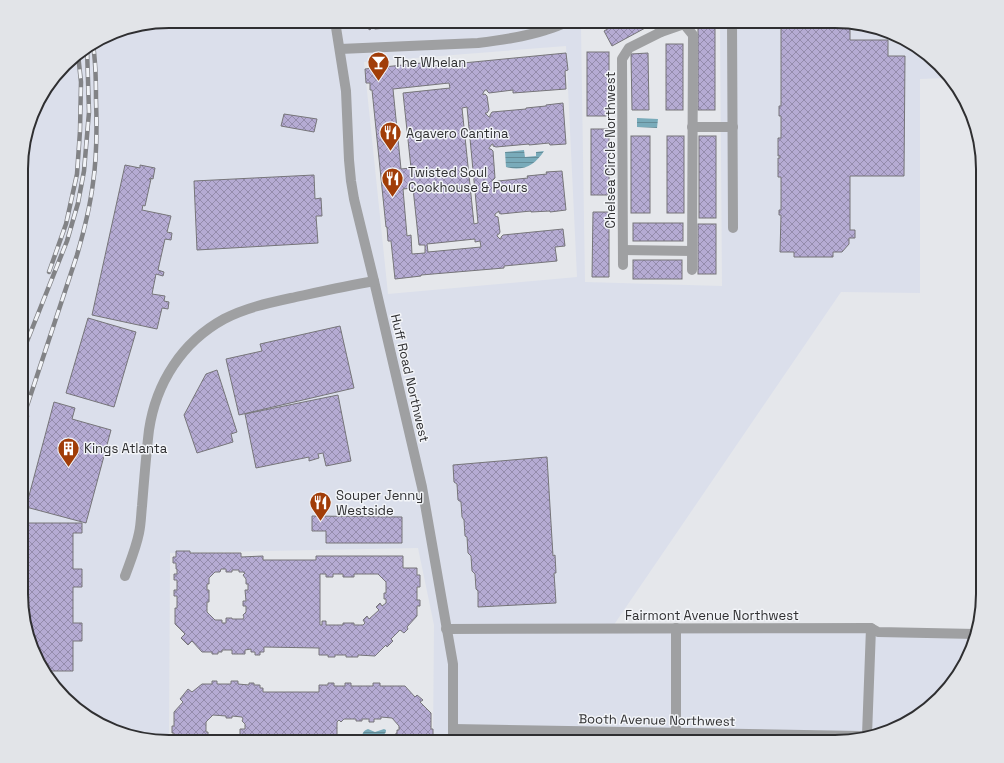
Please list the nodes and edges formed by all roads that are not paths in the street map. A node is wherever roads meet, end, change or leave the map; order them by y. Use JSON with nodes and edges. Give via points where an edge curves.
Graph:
{"nodes":[{"id":1,"x":336,"y":28,"type":"edge"},
{"id":2,"x":551,"y":28,"type":"edge"},
{"id":3,"x":659,"y":28,"type":"edge"},
{"id":4,"x":672,"y":28,"type":"edge"},
{"id":5,"x":687,"y":28,"type":"edge"},
{"id":6,"x":732,"y":28,"type":"edge"},
{"id":7,"x":661,"y":32,"type":"junction"},
{"id":8,"x":340,"y":48,"type":"junction"},
{"id":9,"x":692,"y":126,"type":"junction"},
{"id":10,"x":733,"y":127,"type":"junction"},
{"id":11,"x":734,"y":228,"type":"dead end"},
{"id":12,"x":623,"y":250,"type":"junction"},
{"id":13,"x":692,"y":250,"type":"junction"},
{"id":14,"x":623,"y":265,"type":"dead end"},
{"id":15,"x":692,"y":270,"type":"dead end"},
{"id":16,"x":374,"y":281,"type":"junction"},
{"id":17,"x":125,"y":576,"type":"dead end"},
{"id":18,"x":676,"y":628,"type":"junction"},
{"id":19,"x":871,"y":628,"type":"junction"},
{"id":20,"x":446,"y":629,"type":"junction"},
{"id":21,"x":970,"y":634,"type":"edge"},
{"id":22,"x":453,"y":730,"type":"junction"},
{"id":23,"x":867,"y":731,"type":"edge"},
{"id":24,"x":676,"y":733,"type":"junction"},
{"id":25,"x":453,"y":735,"type":"edge"},
{"id":26,"x":799,"y":735,"type":"edge"}],
"edges":[{"from":1,"to":8,"type":"street","name":"Huff Road Northwest"},
{"from":2,"to":8,"type":"street","via":[[521,37],[478,43]]},
{"from":3,"to":7,"type":"street"},
{"from":4,"to":7,"type":"street","name":"Chelsea Circle Northwest"},
{"from":5,"to":9,"type":"street","name":"Chelsea Circle Northwest","via":[[693,35]]},
{"from":6,"to":10,"type":"street"},
{"from":7,"to":12,"type":"street","name":"Chelsea Circle Northwest","via":[[629,48],[622,59]]},
{"from":8,"to":16,"type":"street","name":"Huff Road Northwest","via":[[346,91],[351,181]]},
{"from":9,"to":10,"type":"street"},
{"from":9,"to":13,"type":"street","name":"Chelsea Circle Northwest"},
{"from":10,"to":11,"type":"street"},
{"from":12,"to":13,"type":"street"},
{"from":12,"to":14,"type":"street","name":"Chelsea Circle Northwest"},
{"from":13,"to":15,"type":"street","name":"Chelsea Circle Northwest"},
{"from":16,"to":17,"type":"street","via":[[241,311],[209,328],[179,357],[165,380],[153,410],[139,533]]},
{"from":16,"to":20,"type":"street","name":"Huff Road Northwest","via":[[422,488]]},
{"from":18,"to":19,"type":"street","name":"Fairmont Avenue Northwest"},
{"from":18,"to":20,"type":"street","name":"Fairmont Avenue Northwest"},
{"from":18,"to":24,"type":"street"},
{"from":19,"to":21,"type":"street","name":"Fairmont Avenue Northwest","via":[[878,632]]},
{"from":19,"to":23,"type":"street"},
{"from":20,"to":22,"type":"street","name":"Huff Road Northwest","via":[[453,664]]},
{"from":22,"to":24,"type":"street","name":"Booth Avenue Northwest"},
{"from":22,"to":25,"type":"street","name":"Huff Road Northwest"},
{"from":24,"to":26,"type":"street","name":"Booth Avenue Northwest"}]}
